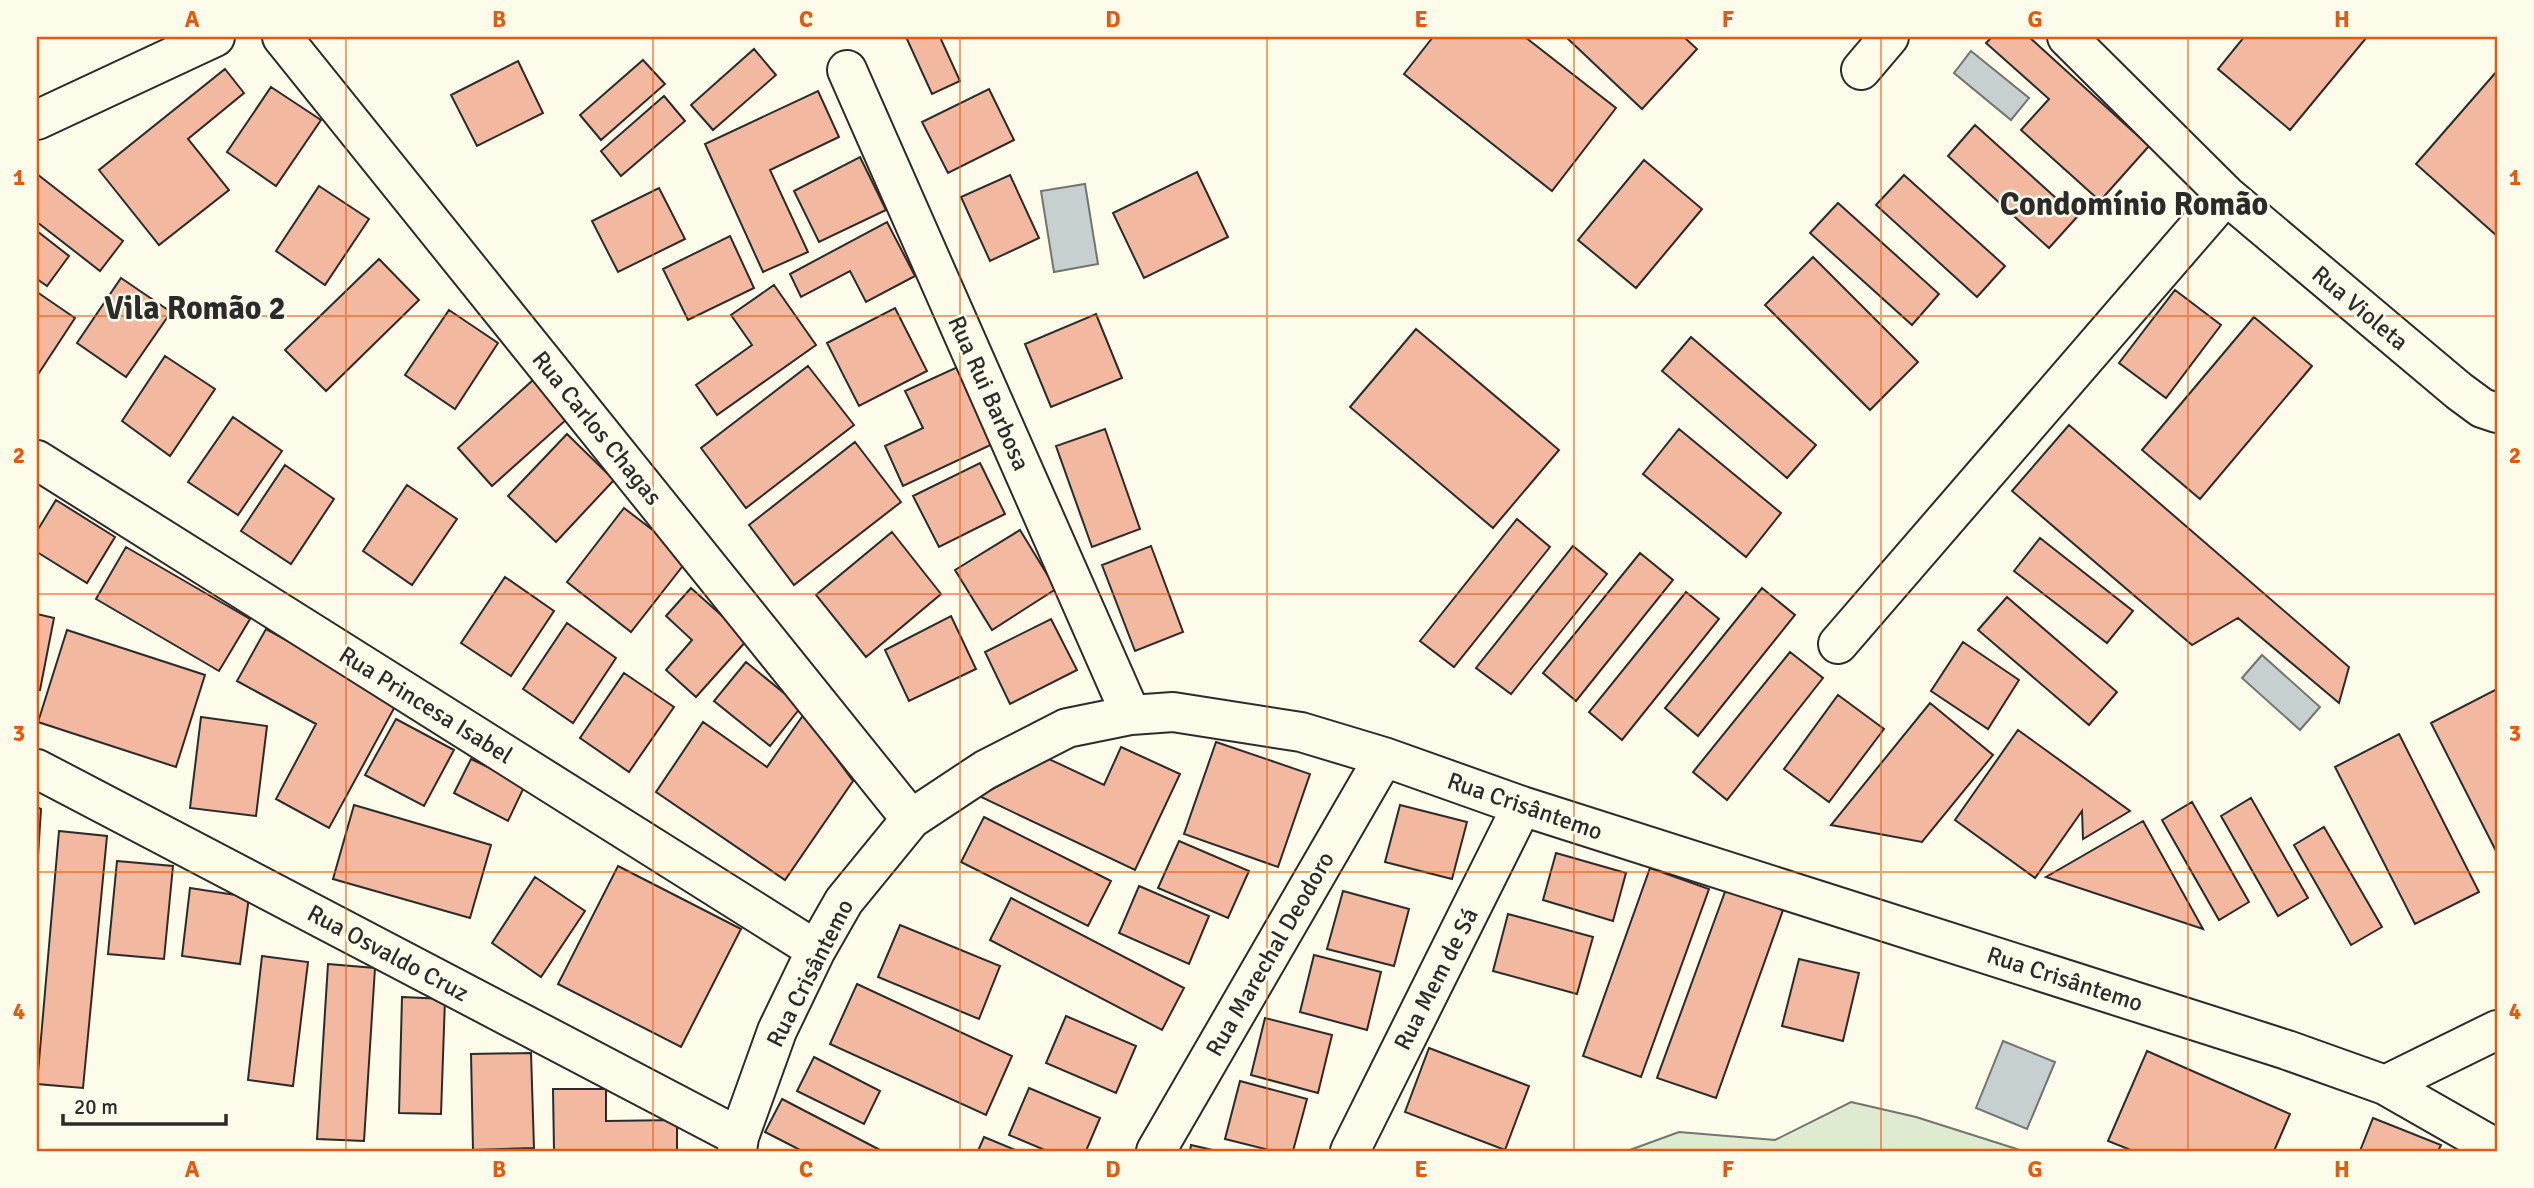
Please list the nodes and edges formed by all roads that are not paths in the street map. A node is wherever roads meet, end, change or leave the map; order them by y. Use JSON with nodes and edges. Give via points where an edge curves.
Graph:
{"nodes":[{"id":1,"x":215,"y":37,"type":"edge"},
{"id":2,"x":282,"y":37,"type":"edge"},
{"id":3,"x":1889,"y":37,"type":"edge"},
{"id":4,"x":2067,"y":37,"type":"edge"},
{"id":5,"x":848,"y":70,"type":"dead end"},
{"id":6,"x":1861,"y":70,"type":"dead end"},
{"id":7,"x":37,"y":120,"type":"edge"},
{"id":8,"x":2226,"y":195,"type":"junction"},
{"id":9,"x":2497,"y":413,"type":"edge"},
{"id":10,"x":37,"y":460,"type":"edge"},
{"id":11,"x":1838,"y":644,"type":"dead end"},
{"id":12,"x":1131,"y":715,"type":"junction"},
{"id":13,"x":1384,"y":757,"type":"junction"},
{"id":14,"x":37,"y":769,"type":"edge"},
{"id":15,"x":1522,"y":806,"type":"junction"},
{"id":16,"x":911,"y":819,"type":"junction"},
{"id":17,"x":816,"y":950,"type":"junction"},
{"id":18,"x":2497,"y":1030,"type":"edge"},
{"id":19,"x":2385,"y":1085,"type":"junction"},
{"id":20,"x":738,"y":1144,"type":"edge"},
{"id":21,"x":2497,"y":1149,"type":"edge"},
{"id":22,"x":1156,"y":1151,"type":"edge"},
{"id":23,"x":1350,"y":1151,"type":"edge"}],
"edges":[{"from":1,"to":7,"type":"street"},
{"from":2,"to":16,"type":"street","name":"Rua Carlos Chagas"},
{"from":3,"to":6,"type":"street"},
{"from":4,"to":8,"type":"street","name":"Rua Violeta"},
{"from":5,"to":12,"type":"street","name":"Rua Rui Barbosa"},
{"from":8,"to":9,"type":"street","name":"Rua Violeta","via":[[2459,391]]},
{"from":8,"to":11,"type":"street"},
{"from":10,"to":17,"type":"street","name":"Rua Princesa Isabel"},
{"from":12,"to":13,"type":"street","name":"Rua Crisântemo","via":[[1173,712],[1233,719],[1301,732]]},
{"from":12,"to":16,"type":"street","name":"Rua Crisântemo","via":[[1067,728],[985,770]]},
{"from":13,"to":15,"type":"street","name":"Rua Crisântemo"},
{"from":13,"to":22,"type":"street","name":"Rua Marechal Deodoro"},
{"from":14,"to":20,"type":"street","name":"Rua Osvaldo Cruz"},
{"from":15,"to":19,"type":"street","name":"Rua Crisântemo"},
{"from":15,"to":23,"type":"street","name":"Rua Mem de Sá"},
{"from":16,"to":17,"type":"street","name":"Rua Crisântemo","via":[[844,901]]},
{"from":17,"to":20,"type":"street","name":"Rua Crisântemo","via":[[777,1031]]},
{"from":18,"to":19,"type":"street"},
{"from":19,"to":21,"type":"street","name":"Rua Crisântemo"}]}
